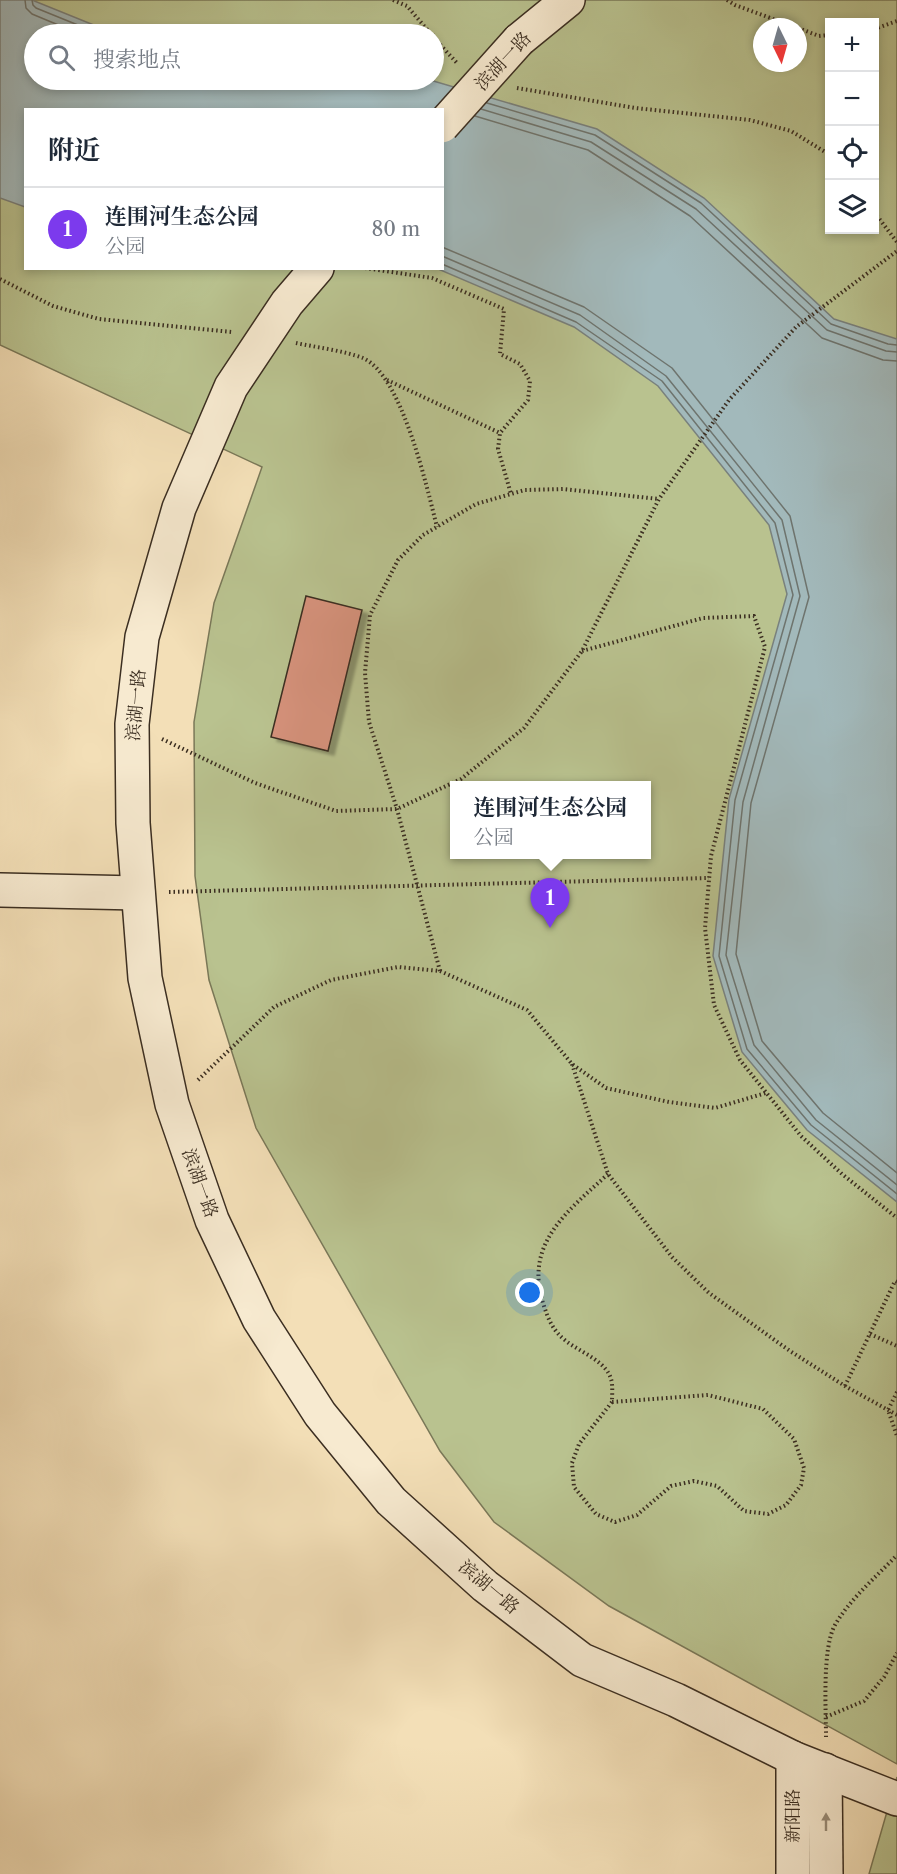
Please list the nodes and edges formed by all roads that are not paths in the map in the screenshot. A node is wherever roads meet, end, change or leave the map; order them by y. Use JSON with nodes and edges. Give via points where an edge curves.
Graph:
{"nodes":[{"id":1,"x":568,"y":0,"type":"edge"},
{"id":2,"x":444,"y":124,"type":"edge"},
{"id":3,"x":315,"y":270,"type":"edge"},
{"id":4,"x":0,"y":890,"type":"edge"},
{"id":5,"x":138,"y":893,"type":"junction"},
{"id":6,"x":793,"y":1758,"type":"junction"},
{"id":7,"x":825,"y":1770,"type":"junction"},
{"id":8,"x":897,"y":1799,"type":"edge"},
{"id":9,"x":793,"y":1874,"type":"edge"},
{"id":10,"x":826,"y":1874,"type":"edge"}],
"edges":[{"from":1,"to":2,"type":"street","name":"滨湖一路","bridge":true,"via":[[519,40]]},
{"from":3,"to":5,"type":"street","name":"滨湖一路","via":[[287,303],[231,387],[179,508],[142,637],[132,724]]},
{"from":4,"to":5,"type":"street"},
{"from":5,"to":6,"type":"street","name":"滨湖一路","via":[[145,978],[172,1104],[212,1220],[259,1319],[320,1414],[391,1501],[484,1586],[582,1660],[676,1700]]},
{"from":6,"to":7,"type":"street","name":"滨湖一路"},
{"from":6,"to":9,"type":"street","name":"新阳路"},
{"from":7,"to":8,"type":"street","name":"滨湖一路"},
{"from":10,"to":7,"type":"street","name":"新阳路","one_way":true}]}
